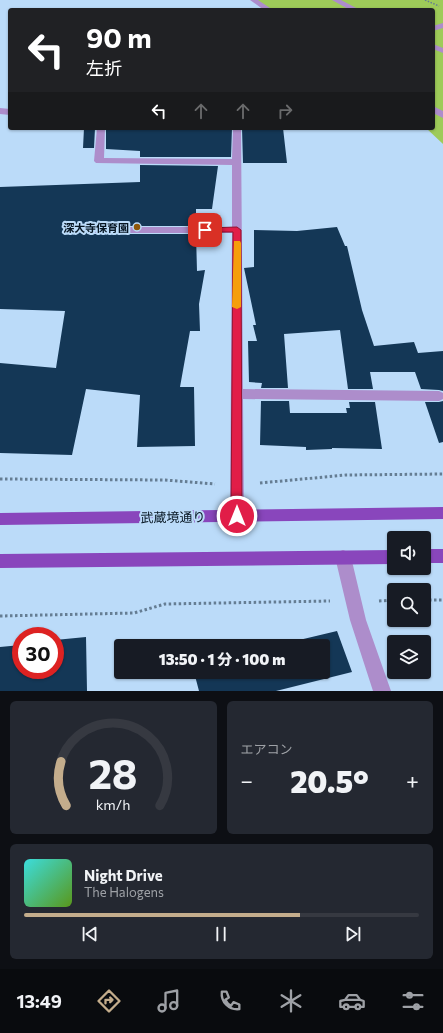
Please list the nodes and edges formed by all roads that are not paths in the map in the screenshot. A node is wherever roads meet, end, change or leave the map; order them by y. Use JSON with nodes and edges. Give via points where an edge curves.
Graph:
{"nodes":[{"id":1,"x":252,"y":0,"type":"edge"},
{"id":2,"x":335,"y":0,"type":"edge"},
{"id":3,"x":266,"y":8,"type":"edge"},
{"id":4,"x":352,"y":8,"type":"edge"},
{"id":5,"x":101,"y":130,"type":"edge"},
{"id":6,"x":237,"y":130,"type":"edge"},
{"id":7,"x":236,"y":162,"type":"junction"},
{"id":8,"x":93,"y":230,"type":"dead end"},
{"id":9,"x":237,"y":230,"type":"junction"},
{"id":10,"x":237,"y":394,"type":"junction"},
{"id":11,"x":439,"y":396,"type":"dead end"},
{"id":12,"x":443,"y":514,"type":"edge"},
{"id":13,"x":237,"y":516,"type":"junction"},
{"id":14,"x":0,"y":519,"type":"edge"},
{"id":15,"x":431,"y":556,"type":"edge"},
{"id":16,"x":443,"y":556,"type":"edge"},
{"id":17,"x":387,"y":557,"type":"edge"},
{"id":18,"x":343,"y":558,"type":"junction"},
{"id":19,"x":0,"y":561,"type":"edge"},
{"id":20,"x":382,"y":691,"type":"edge"}],
"edges":[{"from":1,"to":3,"type":"street"},
{"from":2,"to":4,"type":"street"},
{"from":5,"to":7,"type":"street","via":[[99,161]]},
{"from":6,"to":7,"type":"street"},
{"from":7,"to":9,"type":"street"},
{"from":8,"to":9,"type":"street"},
{"from":9,"to":10,"type":"street"},
{"from":10,"to":11,"type":"street"},
{"from":10,"to":13,"type":"street"},
{"from":12,"to":13,"type":"main road","name":"武蔵境通り"},
{"from":13,"to":14,"type":"main road","name":"武蔵境通り"},
{"from":15,"to":16,"type":"main road"},
{"from":17,"to":18,"type":"main road"},
{"from":18,"to":19,"type":"main road"},
{"from":18,"to":20,"type":"street","via":[[358,620]]}]}
